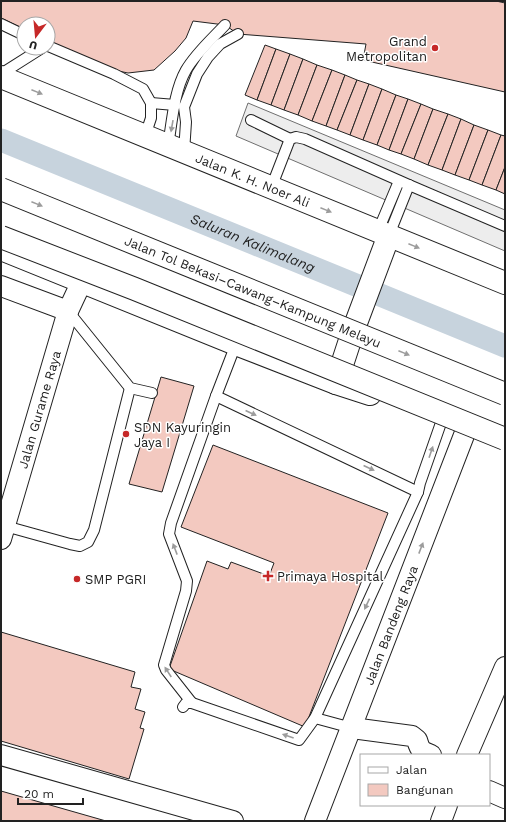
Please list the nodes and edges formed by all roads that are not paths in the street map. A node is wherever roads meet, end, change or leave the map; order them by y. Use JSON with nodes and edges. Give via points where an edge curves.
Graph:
{"nodes":[{"id":1,"x":1,"y":24,"type":"edge"},
{"id":2,"x":225,"y":25,"type":"dead end"},
{"id":3,"x":16,"y":31,"type":"edge"},
{"id":4,"x":238,"y":34,"type":"dead end"},
{"id":5,"x":56,"y":49,"type":"edge"},
{"id":6,"x":29,"y":56,"type":"edge"},
{"id":7,"x":1,"y":74,"type":"edge"},
{"id":8,"x":1,"y":77,"type":"edge"},
{"id":9,"x":151,"y":103,"type":"junction"},
{"id":10,"x":175,"y":105,"type":"junction"},
{"id":11,"x":250,"y":120,"type":"dead end"},
{"id":12,"x":145,"y":136,"type":"junction"},
{"id":13,"x":290,"y":139,"type":"junction"},
{"id":14,"x":176,"y":149,"type":"junction"},
{"id":15,"x":399,"y":181,"type":"junction"},
{"id":16,"x":409,"y":185,"type":"junction"},
{"id":17,"x":271,"y":188,"type":"junction"},
{"id":18,"x":1,"y":189,"type":"edge"},
{"id":19,"x":505,"y":226,"type":"edge"},
{"id":20,"x":1,"y":237,"type":"edge"},
{"id":21,"x":380,"y":243,"type":"junction"},
{"id":22,"x":1,"y":249,"type":"edge"},
{"id":23,"x":82,"y":281,"type":"junction"},
{"id":24,"x":505,"y":283,"type":"edge"},
{"id":25,"x":1,"y":286,"type":"edge"},
{"id":26,"x":68,"y":311,"type":"junction"},
{"id":27,"x":236,"y":344,"type":"junction"},
{"id":28,"x":329,"y":380,"type":"junction"},
{"id":29,"x":130,"y":388,"type":"junction"},
{"id":30,"x":152,"y":393,"type":"dead end"},
{"id":31,"x":505,"y":394,"type":"edge"},
{"id":32,"x":216,"y":396,"type":"junction"},
{"id":33,"x":442,"y":420,"type":"junction"},
{"id":34,"x":466,"y":430,"type":"junction"},
{"id":35,"x":505,"y":439,"type":"edge"},
{"id":36,"x":505,"y":447,"type":"edge"},
{"id":37,"x":418,"y":492,"type":"junction"},
{"id":38,"x":3,"y":532,"type":"edge"},
{"id":39,"x":505,"y":667,"type":"edge"},
{"id":40,"x":315,"y":718,"type":"junction"},
{"id":41,"x":352,"y":728,"type":"junction"},
{"id":42,"x":429,"y":754,"type":"edge"},
{"id":43,"x":467,"y":754,"type":"edge"},
{"id":44,"x":1,"y":755,"type":"edge"},
{"id":45,"x":490,"y":791,"type":"edge"},
{"id":46,"x":505,"y":798,"type":"edge"},
{"id":47,"x":447,"y":806,"type":"edge"},
{"id":48,"x":233,"y":821,"type":"edge"},
{"id":49,"x":315,"y":821,"type":"edge"},
{"id":50,"x":441,"y":821,"type":"edge"}],
"edges":[{"from":1,"to":3,"type":"lane"},
{"from":2,"to":10,"type":"lane","via":[[186,70]]},
{"from":4,"to":14,"type":"lane","via":[[220,44],[197,74],[184,107],[186,122]]},
{"from":5,"to":9,"type":"lane","via":[[143,89]]},
{"from":6,"to":7,"type":"lane"},
{"from":8,"to":12,"type":"main road","name":"Jalan K. H. Noer Ali","one_way":true},
{"from":9,"to":10,"type":"lane"},
{"from":9,"to":12,"type":"lane"},
{"from":10,"to":14,"type":"lane","one_way":true},
{"from":11,"to":13,"type":"lane"},
{"from":12,"to":14,"type":"main road","name":"Jalan K. H. Noer Ali"},
{"from":13,"to":15,"type":"lane","via":[[305,139]]},
{"from":13,"to":17,"type":"lane"},
{"from":14,"to":17,"type":"main road","name":"Jalan K. H. Noer Ali"},
{"from":15,"to":16,"type":"lane"},
{"from":15,"to":21,"type":"lane"},
{"from":16,"to":19,"type":"lane"},
{"from":16,"to":21,"type":"lane"},
{"from":17,"to":21,"type":"main road","name":"Jalan K. H. Noer Ali","one_way":true},
{"from":18,"to":31,"type":"main road","name":"Jalan Tol Bekasi–Cawang–Kampung Melayu","one_way":true,"bridge":true},
{"from":20,"to":35,"type":"main road","bridge":true},
{"from":21,"to":24,"type":"main road","name":"Jalan K. H. Noer Ali","one_way":true},
{"from":21,"to":28,"type":"main road"},
{"from":22,"to":23,"type":"main road"},
{"from":23,"to":26,"type":"street","name":"Jalan Gurame Raya"},
{"from":23,"to":27,"type":"main road"},
{"from":25,"to":26,"type":"street"},
{"from":26,"to":29,"type":"lane"},
{"from":26,"to":38,"type":"street","name":"Jalan Gurame Raya"},
{"from":27,"to":28,"type":"main road"},
{"from":27,"to":32,"type":"lane"},
{"from":28,"to":33,"type":"main road"},
{"from":29,"to":30,"type":"lane"},
{"from":29,"to":38,"type":"lane","via":[[94,530],[88,542],[80,546]]},
{"from":32,"to":37,"type":"lane","one_way":true},
{"from":40,"to":32,"type":"lane","one_way":true,"via":[[299,740],[187,705],[164,665],[188,581],[169,534],[171,523]]},
{"from":33,"to":34,"type":"main road"},
{"from":37,"to":33,"type":"lane","one_way":true},
{"from":34,"to":36,"type":"main road"},
{"from":41,"to":34,"type":"street","name":"Jalan Bandeng Raya","one_way":true},
{"from":37,"to":40,"type":"lane","one_way":true},
{"from":39,"to":43,"type":"street"},
{"from":40,"to":41,"type":"lane"},
{"from":41,"to":42,"type":"street","via":[[412,736],[417,740],[420,749]]},
{"from":41,"to":49,"type":"street","name":"Jalan Bandeng Raya"},
{"from":44,"to":48,"type":"street"},
{"from":45,"to":46,"type":"street"},
{"from":47,"to":50,"type":"street"}]}
